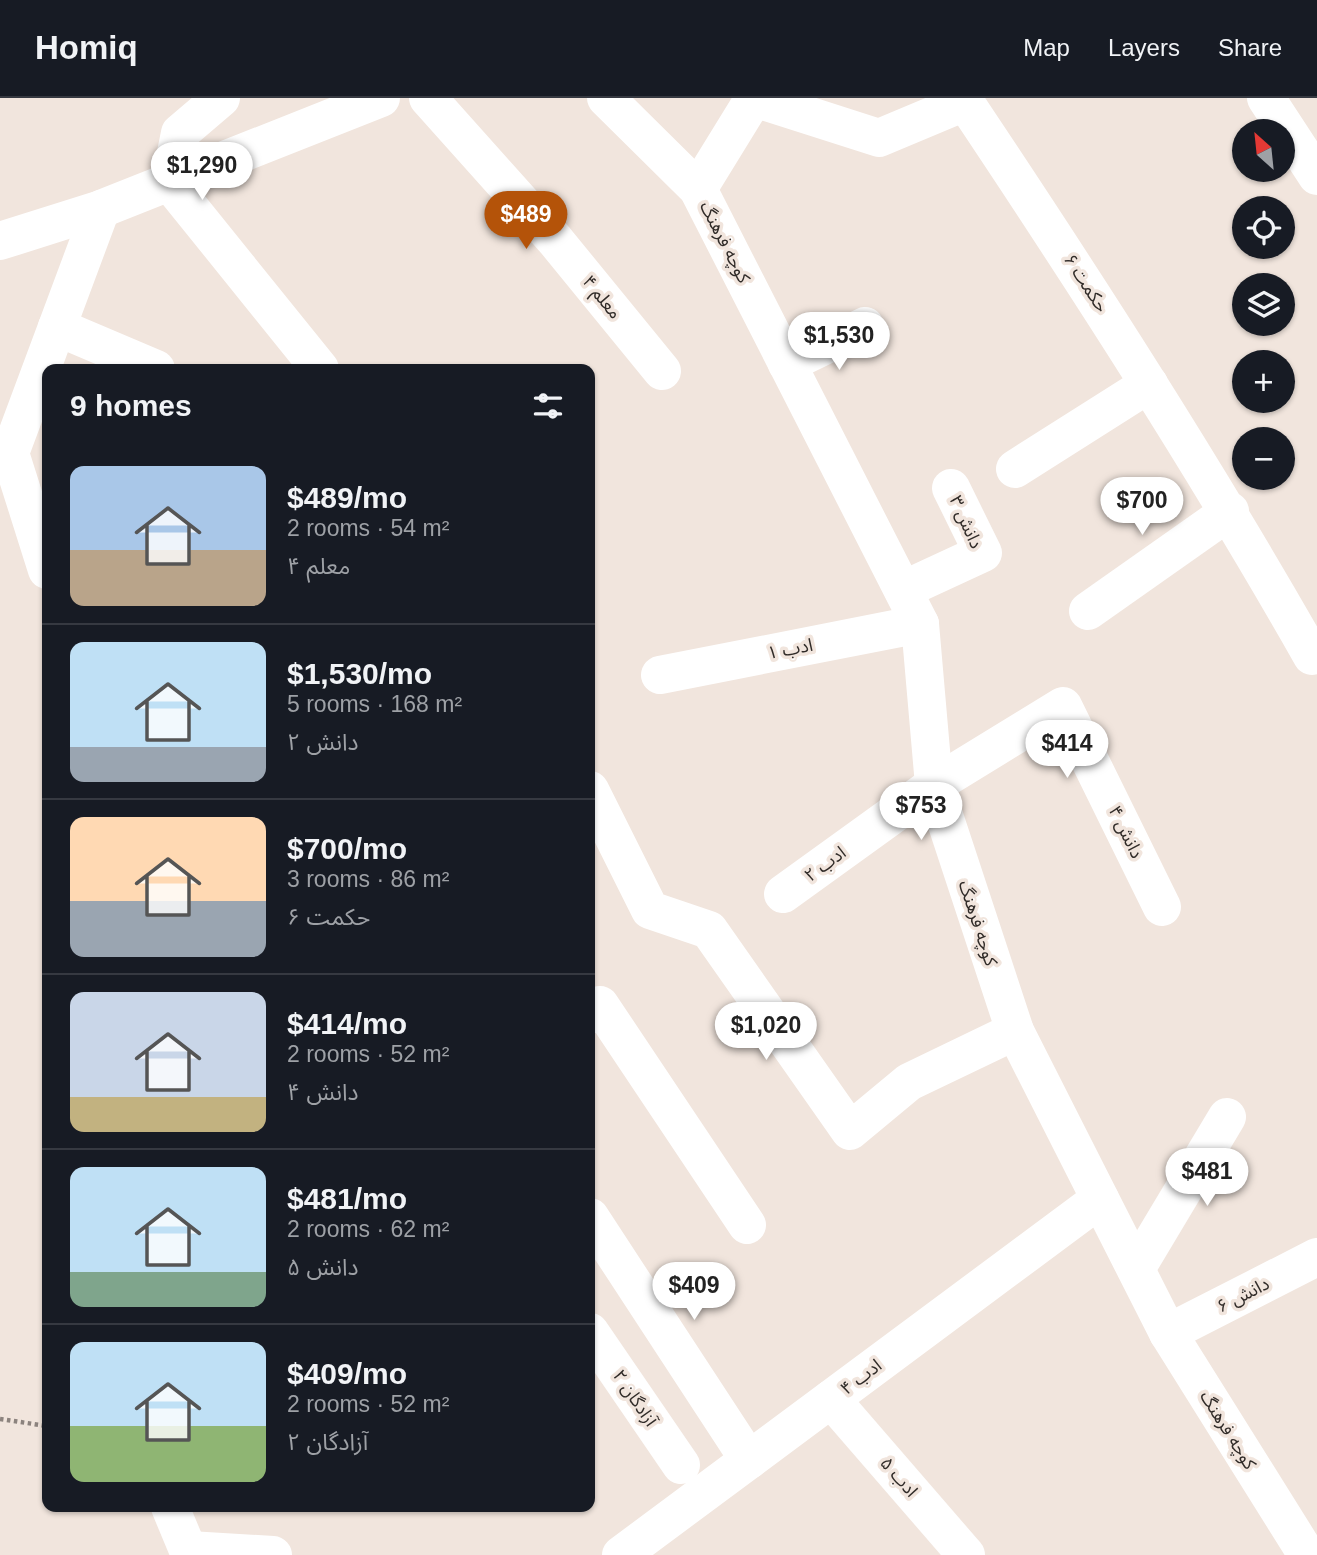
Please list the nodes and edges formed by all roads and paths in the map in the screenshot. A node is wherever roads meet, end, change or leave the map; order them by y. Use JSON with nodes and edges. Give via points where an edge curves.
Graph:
{"nodes":[{"id":1,"x":221,"y":98,"type":"edge"},
{"id":2,"x":381,"y":98,"type":"edge"},
{"id":3,"x":428,"y":98,"type":"edge"},
{"id":4,"x":606,"y":98,"type":"edge"},
{"id":5,"x":754,"y":98,"type":"edge"},
{"id":6,"x":1266,"y":98,"type":"edge"},
{"id":7,"x":1317,"y":176,"type":"edge"},
{"id":8,"x":170,"y":183,"type":"junction"},
{"id":9,"x":698,"y":190,"type":"junction"},
{"id":10,"x":102,"y":209,"type":"junction"},
{"id":11,"x":0,"y":241,"type":"edge"},
{"id":12,"x":865,"y":326,"type":"dead end"},
{"id":13,"x":57,"y":327,"type":"junction"},
{"id":14,"x":144,"y":364,"type":"edge"},
{"id":15,"x":316,"y":364,"type":"edge"},
{"id":16,"x":787,"y":364,"type":"junction"},
{"id":17,"x":662,"y":371,"type":"dead end"},
{"id":18,"x":1150,"y":384,"type":"junction"},
{"id":19,"x":5,"y":454,"type":"edge"},
{"id":20,"x":1015,"y":469,"type":"dead end"},
{"id":21,"x":951,"y":488,"type":"dead end"},
{"id":22,"x":1230,"y":511,"type":"junction"},
{"id":23,"x":42,"y":556,"type":"edge"},
{"id":24,"x":903,"y":590,"type":"junction"},
{"id":25,"x":1088,"y":611,"type":"dead end"},
{"id":26,"x":920,"y":624,"type":"junction"},
{"id":27,"x":1317,"y":653,"type":"edge"},
{"id":28,"x":660,"y":675,"type":"dead end"},
{"id":29,"x":934,"y":785,"type":"junction"},
{"id":30,"x":595,"y":800,"type":"edge"},
{"id":31,"x":783,"y":894,"type":"dead end"},
{"id":32,"x":1162,"y":907,"type":"dead end"},
{"id":33,"x":595,"y":1010,"type":"edge"},
{"id":34,"x":1015,"y":1031,"type":"junction"},
{"id":35,"x":1227,"y":1116,"type":"dead end"},
{"id":36,"x":1100,"y":1199,"type":"junction"},
{"id":37,"x":595,"y":1225,"type":"edge"},
{"id":38,"x":747,"y":1225,"type":"dead end"},
{"id":39,"x":1317,"y":1257,"type":"edge"},
{"id":40,"x":1136,"y":1269,"type":"junction"},
{"id":41,"x":1168,"y":1333,"type":"junction"},
{"id":42,"x":595,"y":1339,"type":"edge"},
{"id":43,"x":831,"y":1399,"type":"junction"},
{"id":44,"x":0,"y":1419,"type":"edge"},
{"id":45,"x":42,"y":1425,"type":"edge"},
{"id":46,"x":748,"y":1460,"type":"junction"},
{"id":47,"x":681,"y":1465,"type":"dead end"},
{"id":48,"x":172,"y":1512,"type":"edge"},
{"id":49,"x":189,"y":1552,"type":"edge"},
{"id":50,"x":273,"y":1555,"type":"edge"},
{"id":51,"x":621,"y":1555,"type":"edge"},
{"id":52,"x":967,"y":1555,"type":"edge"},
{"id":53,"x":1307,"y":1555,"type":"edge"}],
"edges":[{"from":1,"to":8,"type":"street","via":[[180,133]]},
{"from":2,"to":8,"type":"street"},
{"from":3,"to":17,"type":"street","name":"معلم ۴","via":[[555,240]]},
{"from":4,"to":9,"type":"street","name":"کوچه فرهنگ"},
{"from":5,"to":9,"type":"street","name":"حکمت ۶"},
{"from":5,"to":18,"type":"street","name":"حکمت ۶","via":[[879,138],[965,102]]},
{"from":6,"to":7,"type":"street"},
{"from":8,"to":10,"type":"street"},
{"from":8,"to":15,"type":"street"},
{"from":9,"to":16,"type":"street","name":"کوچه فرهنگ"},
{"from":10,"to":11,"type":"street"},
{"from":10,"to":13,"type":"street"},
{"from":12,"to":16,"type":"street"},
{"from":13,"to":14,"type":"street"},
{"from":13,"to":19,"type":"street"},
{"from":16,"to":24,"type":"street","name":"کوچه فرهنگ"},
{"from":18,"to":20,"type":"street"},
{"from":18,"to":22,"type":"street","name":"حکمت ۶"},
{"from":19,"to":23,"type":"street"},
{"from":21,"to":24,"type":"street","name":"دانش ۳","via":[[983,553]]},
{"from":22,"to":25,"type":"street"},
{"from":22,"to":27,"type":"street","name":"حکمت ۶","via":[[1312,656]]},
{"from":24,"to":26,"type":"street","name":"کوچه فرهنگ"},
{"from":26,"to":28,"type":"street","name":"ادب ۱"},
{"from":26,"to":29,"type":"street","name":"کوچه فرهنگ"},
{"from":29,"to":31,"type":"street","name":"ادب ۲"},
{"from":29,"to":32,"type":"street","name":"دانش ۴","via":[[1063,706]]},
{"from":29,"to":34,"type":"street","name":"کوچه فرهنگ"},
{"from":30,"to":34,"type":"street","via":[[650,910],[709,930],[850,1131],[909,1082]]},
{"from":33,"to":38,"type":"street","via":[[600,1005]]},
{"from":34,"to":36,"type":"street","name":"کوچه فرهنگ"},
{"from":35,"to":40,"type":"street"},
{"from":36,"to":40,"type":"street","name":"کوچه فرهنگ"},
{"from":36,"to":43,"type":"street","name":"ادب ۴"},
{"from":37,"to":46,"type":"street"},
{"from":39,"to":41,"type":"street","name":"دانش ۶"},
{"from":40,"to":41,"type":"street","name":"کوچه فرهنگ"},
{"from":41,"to":53,"type":"street","name":"کوچه فرهنگ"},
{"from":42,"to":47,"type":"street","name":"آزادگان ۲"},
{"from":43,"to":46,"type":"street","name":"ادب ۴"},
{"from":43,"to":52,"type":"street","name":"ادب ۵"},
{"from":44,"to":45,"type":"path"},
{"from":46,"to":51,"type":"street","name":"ادب ۴"},
{"from":48,"to":49,"type":"street"},
{"from":49,"to":50,"type":"street"}]}
